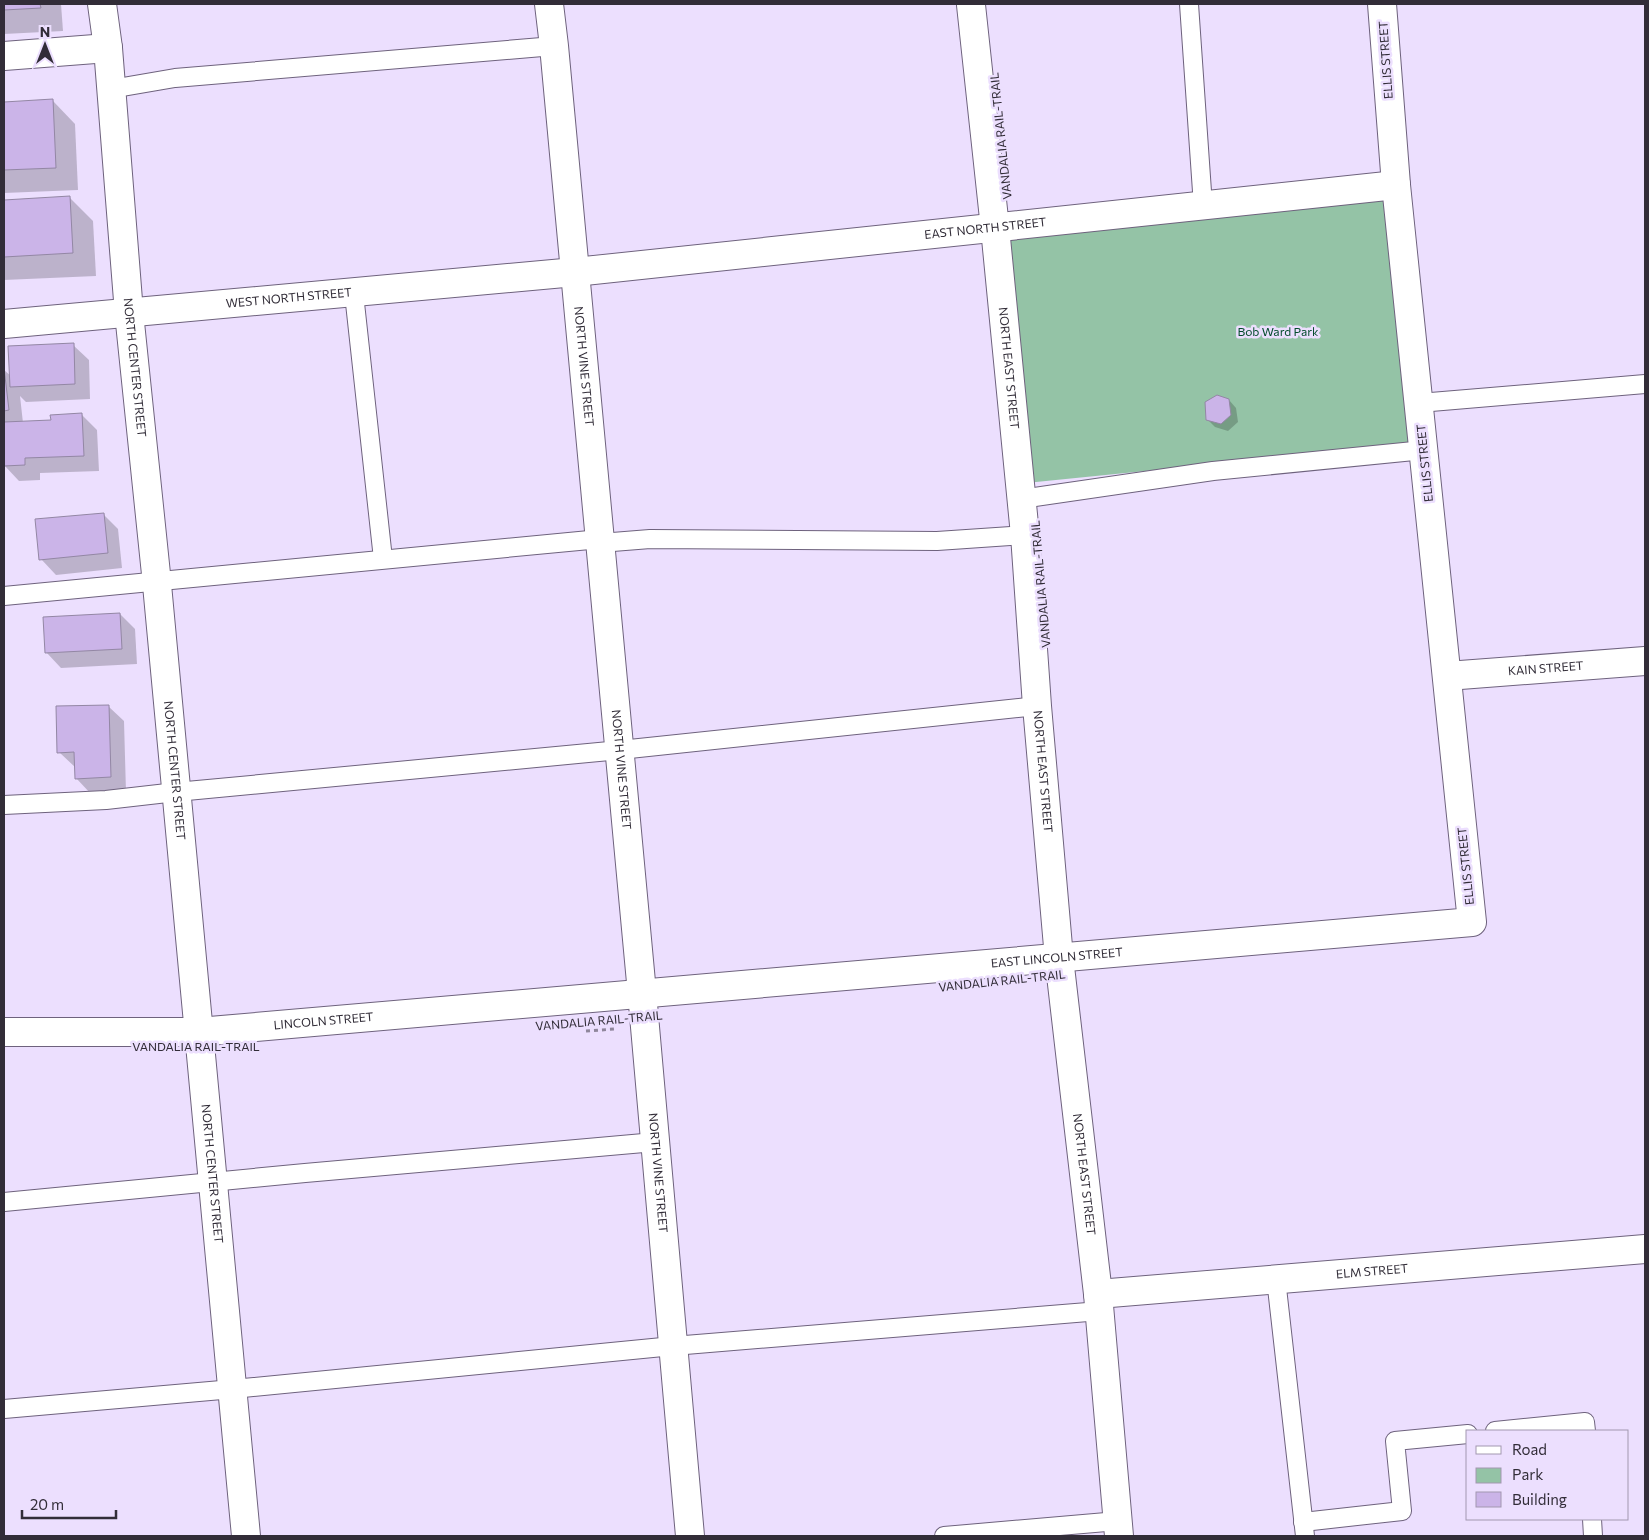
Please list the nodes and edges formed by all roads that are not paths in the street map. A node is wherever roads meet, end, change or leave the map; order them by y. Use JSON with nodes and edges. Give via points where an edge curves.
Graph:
{"nodes":[{"id":1,"x":102,"y":4,"type":"edge"},
{"id":2,"x":549,"y":4,"type":"edge"},
{"id":3,"x":971,"y":4,"type":"edge"},
{"id":4,"x":1189,"y":4,"type":"edge"},
{"id":5,"x":1382,"y":4,"type":"edge"},
{"id":6,"x":554,"y":46,"type":"junction"},
{"id":7,"x":108,"y":48,"type":"junction"},
{"id":8,"x":4,"y":56,"type":"edge"},
{"id":9,"x":111,"y":89,"type":"junction"},
{"id":10,"x":1396,"y":185,"type":"junction"},
{"id":11,"x":1203,"y":206,"type":"junction"},
{"id":12,"x":995,"y":228,"type":"junction"},
{"id":13,"x":575,"y":272,"type":"junction"},
{"id":14,"x":354,"y":294,"type":"junction"},
{"id":15,"x":129,"y":313,"type":"junction"},
{"id":16,"x":4,"y":324,"type":"edge"},
{"id":17,"x":1645,"y":384,"type":"edge"},
{"id":18,"x":1419,"y":403,"type":"junction"},
{"id":19,"x":1424,"y":450,"type":"junction"},
{"id":20,"x":1021,"y":499,"type":"junction"},
{"id":21,"x":1024,"y":536,"type":"junction"},
{"id":22,"x":600,"y":541,"type":"junction"},
{"id":23,"x":383,"y":559,"type":"junction"},
{"id":24,"x":156,"y":581,"type":"junction"},
{"id":25,"x":4,"y":596,"type":"edge"},
{"id":26,"x":1645,"y":661,"type":"edge"},
{"id":27,"x":1447,"y":676,"type":"junction"},
{"id":28,"x":1037,"y":706,"type":"junction"},
{"id":29,"x":620,"y":750,"type":"junction"},
{"id":30,"x":176,"y":792,"type":"junction"},
{"id":31,"x":4,"y":805,"type":"edge"},
{"id":32,"x":1472,"y":922,"type":"joint"},
{"id":33,"x":1059,"y":958,"type":"junction"},
{"id":34,"x":642,"y":993,"type":"junction"},
{"id":35,"x":4,"y":1032,"type":"edge"},
{"id":36,"x":198,"y":1032,"type":"junction"},
{"id":37,"x":655,"y":1142,"type":"junction"},
{"id":38,"x":213,"y":1182,"type":"junction"},
{"id":39,"x":4,"y":1202,"type":"edge"},
{"id":40,"x":1645,"y":1249,"type":"edge"},
{"id":41,"x":1276,"y":1279,"type":"junction"},
{"id":42,"x":1099,"y":1302,"type":"junction"},
{"id":43,"x":673,"y":1346,"type":"junction"},
{"id":44,"x":234,"y":1389,"type":"junction"},
{"id":45,"x":4,"y":1409,"type":"edge"},
{"id":46,"x":1505,"y":1430,"type":"edge"},
{"id":47,"x":1586,"y":1430,"type":"edge"},
{"id":48,"x":1466,"y":1434,"type":"edge"},
{"id":49,"x":1592,"y":1520,"type":"edge"},
{"id":50,"x":1118,"y":1528,"type":"edge"},
{"id":51,"x":1304,"y":1529,"type":"edge"},
{"id":52,"x":246,"y":1536,"type":"edge"},
{"id":53,"x":690,"y":1536,"type":"edge"},
{"id":54,"x":944,"y":1536,"type":"edge"},
{"id":55,"x":1593,"y":1536,"type":"edge"}],
"edges":[{"from":1,"to":7,"type":"street","name":"NORTH CENTER STREET"},
{"from":2,"to":6,"type":"street","name":"NORTH VINE STREET"},
{"from":3,"to":12,"type":"street","name":"NORTH EAST STREET"},
{"from":4,"to":11,"type":"lane"},
{"from":5,"to":10,"type":"street","name":"ELLIS STREET"},
{"from":6,"to":9,"type":"lane","via":[[175,78]]},
{"from":6,"to":13,"type":"street","name":"NORTH VINE STREET"},
{"from":7,"to":8,"type":"street"},
{"from":7,"to":9,"type":"street","name":"NORTH CENTER STREET"},
{"from":9,"to":15,"type":"street","name":"NORTH CENTER STREET"},
{"from":10,"to":11,"type":"street","name":"EAST NORTH STREET"},
{"from":10,"to":18,"type":"street","name":"ELLIS STREET"},
{"from":11,"to":12,"type":"street","name":"EAST NORTH STREET"},
{"from":12,"to":13,"type":"street","name":"EAST NORTH STREET"},
{"from":12,"to":20,"type":"street","name":"NORTH EAST STREET"},
{"from":13,"to":14,"type":"street","name":"WEST NORTH STREET"},
{"from":13,"to":22,"type":"street","name":"NORTH VINE STREET"},
{"from":14,"to":15,"type":"street","name":"WEST NORTH STREET"},
{"from":14,"to":23,"type":"lane"},
{"from":15,"to":16,"type":"street","name":"WEST NORTH STREET"},
{"from":15,"to":24,"type":"street","name":"NORTH CENTER STREET"},
{"from":17,"to":18,"type":"lane"},
{"from":18,"to":19,"type":"street","name":"ELLIS STREET"},
{"from":19,"to":20,"type":"lane","via":[[1213,471]]},
{"from":19,"to":27,"type":"street","name":"ELLIS STREET"},
{"from":20,"to":21,"type":"street","name":"NORTH EAST STREET"},
{"from":21,"to":22,"type":"lane","via":[[937,541]]},
{"from":21,"to":28,"type":"street","name":"NORTH EAST STREET"},
{"from":22,"to":23,"type":"lane"},
{"from":22,"to":29,"type":"street","name":"NORTH VINE STREET"},
{"from":23,"to":24,"type":"lane"},
{"from":24,"to":25,"type":"lane"},
{"from":24,"to":30,"type":"street","name":"NORTH CENTER STREET"},
{"from":26,"to":27,"type":"street","name":"KAIN STREET"},
{"from":27,"to":32,"type":"street","name":"ELLIS STREET"},
{"from":28,"to":29,"type":"lane"},
{"from":28,"to":33,"type":"street","name":"NORTH EAST STREET"},
{"from":29,"to":30,"type":"lane"},
{"from":29,"to":34,"type":"street","name":"NORTH VINE STREET"},
{"from":30,"to":31,"type":"lane","via":[[106,800]]},
{"from":30,"to":36,"type":"street","name":"NORTH CENTER STREET"},
{"from":32,"to":33,"type":"street","name":"EAST LINCOLN STREET"},
{"from":33,"to":34,"type":"street","name":"EAST LINCOLN STREET"},
{"from":33,"to":42,"type":"street","name":"NORTH EAST STREET"},
{"from":34,"to":36,"type":"street","name":"LINCOLN STREET"},
{"from":34,"to":37,"type":"street","name":"NORTH VINE STREET"},
{"from":35,"to":36,"type":"street","name":"LINCOLN STREET"},
{"from":36,"to":38,"type":"street","name":"NORTH CENTER STREET"},
{"from":37,"to":38,"type":"lane"},
{"from":37,"to":43,"type":"street","name":"NORTH VINE STREET"},
{"from":38,"to":39,"type":"lane"},
{"from":38,"to":44,"type":"street","name":"NORTH CENTER STREET"},
{"from":40,"to":41,"type":"street","name":"ELM STREET"},
{"from":41,"to":42,"type":"street","name":"ELM STREET"},
{"from":41,"to":51,"type":"lane"},
{"from":42,"to":43,"type":"lane"},
{"from":42,"to":50,"type":"street","name":"NORTH EAST STREET"},
{"from":43,"to":44,"type":"lane"},
{"from":43,"to":53,"type":"street","name":"NORTH VINE STREET"},
{"from":44,"to":45,"type":"lane"},
{"from":44,"to":52,"type":"street","name":"NORTH CENTER STREET"},
{"from":46,"to":47,"type":"lane","via":[[1585,1422]]},
{"from":48,"to":51,"type":"lane","via":[[1395,1441],[1402,1511]]},
{"from":49,"to":55,"type":"lane"},
{"from":50,"to":54,"type":"lane"}]}
